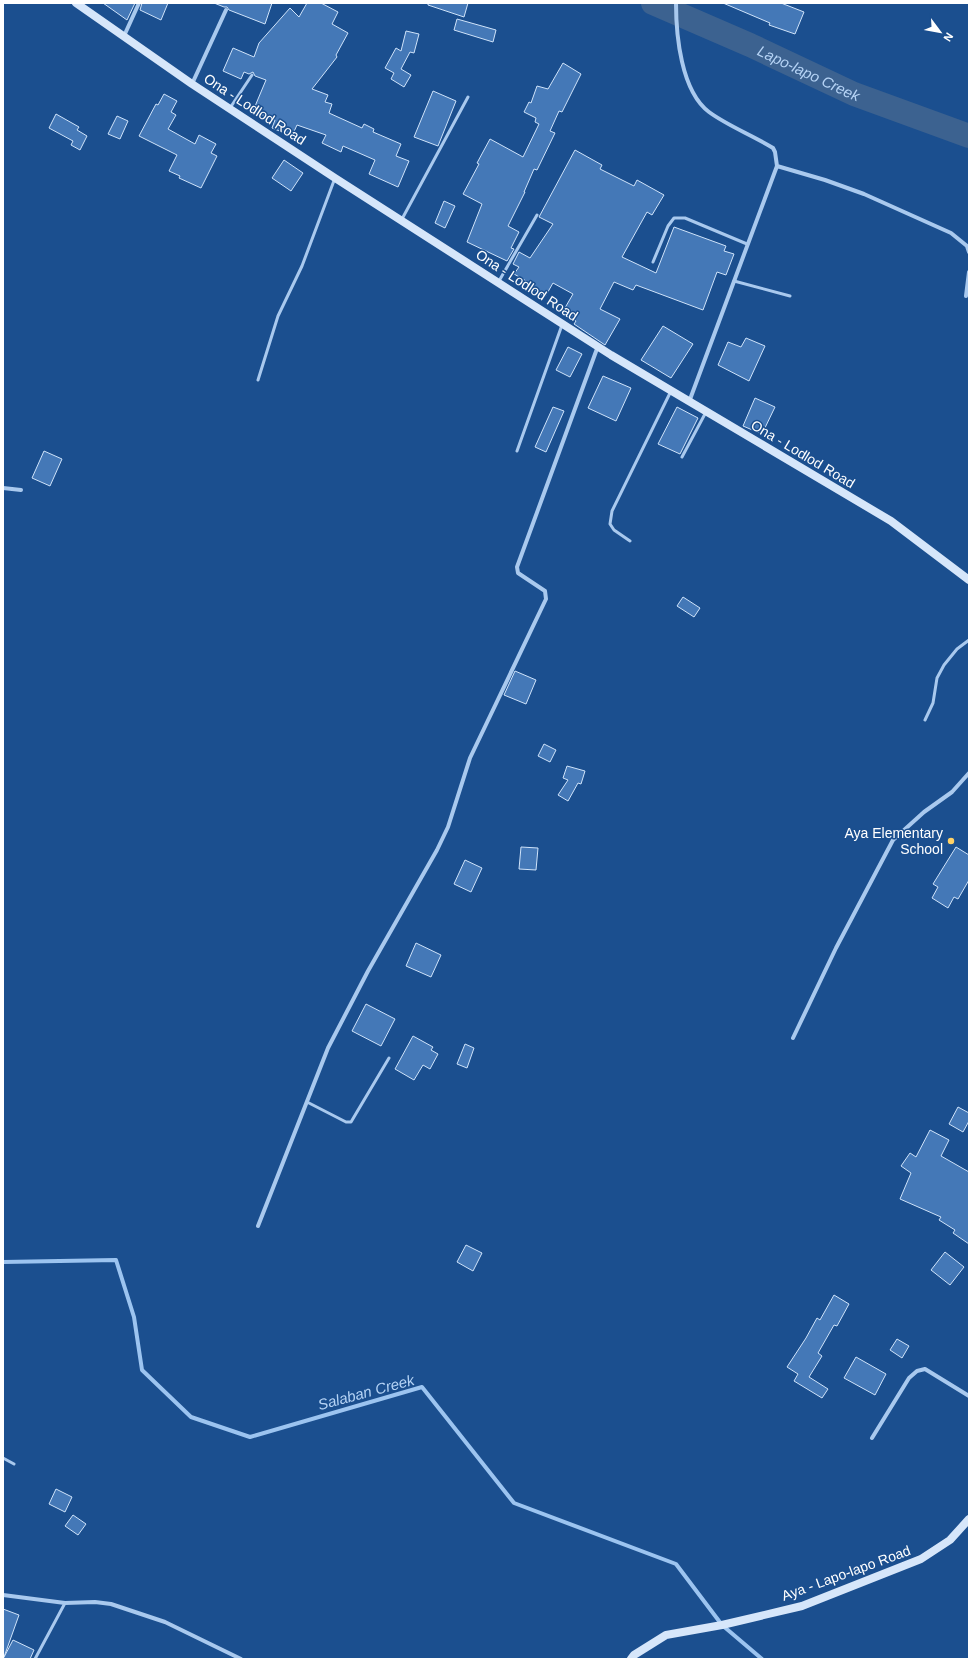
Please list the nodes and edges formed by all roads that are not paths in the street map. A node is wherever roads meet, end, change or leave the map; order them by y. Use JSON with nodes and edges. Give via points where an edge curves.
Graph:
{"nodes":[{"id":1,"x":76,"y":3,"type":"edge"},
{"id":2,"x":139,"y":3,"type":"edge"},
{"id":3,"x":676,"y":3,"type":"edge"},
{"id":4,"x":226,"y":10,"type":"dead end"},
{"id":5,"x":124,"y":36,"type":"junction"},
{"id":6,"x":252,"y":75,"type":"dead end"},
{"id":7,"x":192,"y":84,"type":"junction"},
{"id":8,"x":468,"y":98,"type":"dead end"},
{"id":9,"x":230,"y":108,"type":"junction"},
{"id":10,"x":777,"y":166,"type":"junction"},
{"id":11,"x":335,"y":178,"type":"junction"},
{"id":12,"x":537,"y":215,"type":"dead end"},
{"id":13,"x":402,"y":220,"type":"junction"},
{"id":14,"x":747,"y":244,"type":"junction"},
{"id":15,"x":969,"y":252,"type":"edge"},
{"id":16,"x":653,"y":262,"type":"dead end"},
{"id":17,"x":969,"y":272,"type":"edge"},
{"id":18,"x":734,"y":280,"type":"junction"},
{"id":19,"x":498,"y":282,"type":"junction"},
{"id":20,"x":790,"y":296,"type":"dead end"},
{"id":21,"x":966,"y":296,"type":"dead end"},
{"id":22,"x":563,"y":323,"type":"junction"},
{"id":23,"x":598,"y":346,"type":"junction"},
{"id":24,"x":258,"y":380,"type":"dead end"},
{"id":25,"x":671,"y":391,"type":"junction"},
{"id":26,"x":689,"y":402,"type":"junction"},
{"id":27,"x":706,"y":412,"type":"junction"},
{"id":28,"x":517,"y":451,"type":"dead end"},
{"id":29,"x":682,"y":457,"type":"dead end"},
{"id":30,"x":3,"y":488,"type":"edge"},
{"id":31,"x":21,"y":490,"type":"dead end"},
{"id":32,"x":630,"y":542,"type":"dead end"},
{"id":33,"x":969,"y":580,"type":"edge"},
{"id":34,"x":969,"y":640,"type":"edge"},
{"id":35,"x":925,"y":720,"type":"dead end"},
{"id":36,"x":969,"y":773,"type":"edge"},
{"id":37,"x":793,"y":1038,"type":"dead end"},
{"id":38,"x":388,"y":1058,"type":"dead end"},
{"id":39,"x":307,"y":1102,"type":"junction"},
{"id":40,"x":258,"y":1226,"type":"dead end"},
{"id":41,"x":969,"y":1396,"type":"edge"},
{"id":42,"x":872,"y":1438,"type":"dead end"},
{"id":43,"x":3,"y":1458,"type":"edge"},
{"id":44,"x":14,"y":1464,"type":"dead end"},
{"id":45,"x":969,"y":1519,"type":"edge"},
{"id":46,"x":3,"y":1595,"type":"edge"},
{"id":47,"x":65,"y":1603,"type":"junction"},
{"id":48,"x":35,"y":1659,"type":"edge"},
{"id":49,"x":241,"y":1659,"type":"edge"},
{"id":50,"x":632,"y":1659,"type":"edge"}],
"edges":[{"from":1,"to":5,"type":"main road","name":"Ona - Lodlod Road"},
{"from":2,"to":5,"type":"street"},
{"from":3,"to":10,"type":"street","via":[[676,29],[687,80],[698,99],[708,111],[772,148]]},
{"from":4,"to":7,"type":"street"},
{"from":5,"to":7,"type":"main road","name":"Ona - Lodlod Road"},
{"from":6,"to":9,"type":"lane"},
{"from":7,"to":9,"type":"main road","name":"Ona - Lodlod Road"},
{"from":8,"to":13,"type":"lane"},
{"from":9,"to":11,"type":"main road","name":"Ona - Lodlod Road"},
{"from":10,"to":14,"type":"street"},
{"from":10,"to":15,"type":"street","via":[[864,194],[951,233],[967,246]]},
{"from":11,"to":13,"type":"main road","name":"Ona - Lodlod Road"},
{"from":11,"to":24,"type":"lane","via":[[302,266],[278,316]]},
{"from":12,"to":19,"type":"lane"},
{"from":13,"to":19,"type":"main road","name":"Ona - Lodlod Road"},
{"from":14,"to":16,"type":"lane","via":[[685,218],[674,218]]},
{"from":14,"to":18,"type":"street"},
{"from":17,"to":21,"type":"street"},
{"from":18,"to":20,"type":"lane"},
{"from":18,"to":26,"type":"street"},
{"from":19,"to":22,"type":"main road","name":"Ona - Lodlod Road"},
{"from":22,"to":23,"type":"main road","name":"Ona - Lodlod Road"},
{"from":22,"to":28,"type":"lane"},
{"from":23,"to":25,"type":"main road","name":"Ona - Lodlod Road"},
{"from":23,"to":39,"type":"street","via":[[517,567],[518,573],[545,591],[546,599],[470,758],[440,844],[328,1048]]},
{"from":25,"to":26,"type":"main road","name":"Ona - Lodlod Road"},
{"from":25,"to":32,"type":"lane","via":[[612,511],[610,524]]},
{"from":26,"to":27,"type":"main road","name":"Ona - Lodlod Road"},
{"from":27,"to":29,"type":"lane"},
{"from":27,"to":33,"type":"main road","name":"Ona - Lodlod Road","via":[[891,521]]},
{"from":30,"to":31,"type":"street"},
{"from":34,"to":35,"type":"lane","via":[[957,649],[944,665],[937,678],[933,703]]},
{"from":36,"to":37,"type":"street","via":[[952,792],[924,812],[893,840]]},
{"from":38,"to":39,"type":"lane","via":[[351,1122],[346,1122]]},
{"from":39,"to":40,"type":"street"},
{"from":41,"to":42,"type":"street","via":[[925,1369],[917,1371],[909,1378]]},
{"from":43,"to":44,"type":"lane"},
{"from":45,"to":50,"type":"main road","name":"Aya - Lapo-lapo Road","via":[[950,1540],[921,1559],[802,1606],[666,1635],[634,1655]]},
{"from":46,"to":47,"type":"street"},
{"from":47,"to":48,"type":"lane"},
{"from":47,"to":49,"type":"street","via":[[112,1604],[135,1611],[165,1622]]}]}
